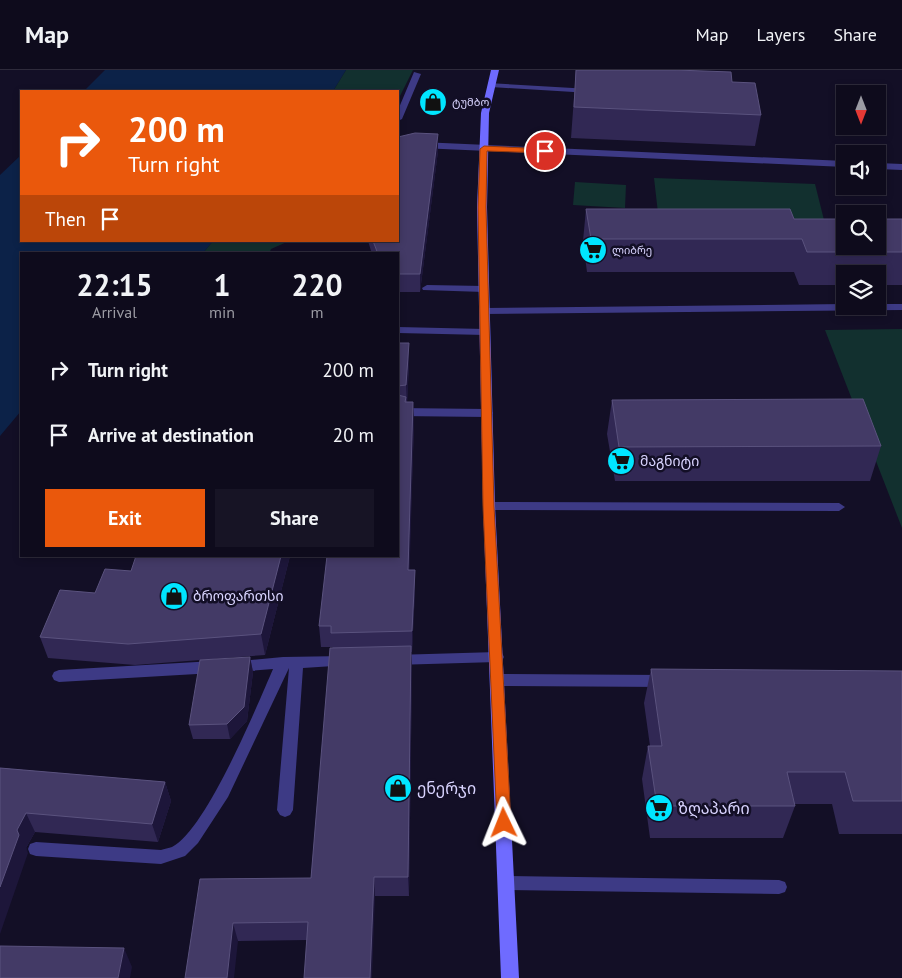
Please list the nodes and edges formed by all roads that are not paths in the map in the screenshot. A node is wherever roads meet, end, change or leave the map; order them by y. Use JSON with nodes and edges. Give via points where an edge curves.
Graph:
{"nodes":[{"id":1,"x":495,"y":70,"type":"edge"},
{"id":2,"x":417,"y":74,"type":"dead end"},
{"id":3,"x":491,"y":85,"type":"junction"},
{"id":4,"x":601,"y":92,"type":"edge"},
{"id":5,"x":399,"y":117,"type":"edge"},
{"id":6,"x":399,"y":144,"type":"edge"},
{"id":7,"x":484,"y":149,"type":"junction"},
{"id":8,"x":836,"y":164,"type":"edge"},
{"id":9,"x":886,"y":166,"type":"edge"},
{"id":10,"x":902,"y":167,"type":"edge"},
{"id":11,"x":427,"y":288,"type":"dead end"},
{"id":12,"x":484,"y":289,"type":"junction"},
{"id":13,"x":902,"y":307,"type":"edge"},
{"id":14,"x":484,"y":311,"type":"junction"},
{"id":15,"x":399,"y":330,"type":"edge"},
{"id":16,"x":485,"y":332,"type":"junction"},
{"id":17,"x":399,"y":412,"type":"edge"},
{"id":18,"x":487,"y":413,"type":"junction"},
{"id":19,"x":489,"y":506,"type":"junction"},
{"id":20,"x":839,"y":507,"type":"dead end"},
{"id":21,"x":497,"y":657,"type":"junction"},
{"id":22,"x":382,"y":660,"type":"edge"},
{"id":23,"x":363,"y":661,"type":"edge"},
{"id":24,"x":290,"y":663,"type":"junction"},
{"id":25,"x":58,"y":676,"type":"dead end"},
{"id":26,"x":498,"y":680,"type":"junction"},
{"id":27,"x":676,"y":680,"type":"edge"},
{"id":28,"x":285,"y":810,"type":"dead end"},
{"id":29,"x":36,"y":849,"type":"dead end"},
{"id":30,"x":506,"y":883,"type":"junction"},
{"id":31,"x":779,"y":886,"type":"dead end"},
{"id":32,"x":510,"y":978,"type":"edge"}],
"edges":[{"from":1,"to":3,"type":"main road"},
{"from":2,"to":5,"type":"lane"},
{"from":3,"to":4,"type":"lane"},
{"from":3,"to":7,"type":"main road","via":[[485,113]]},
{"from":6,"to":7,"type":"lane"},
{"from":7,"to":8,"type":"lane"},
{"from":7,"to":12,"type":"main road"},
{"from":9,"to":10,"type":"lane"},
{"from":11,"to":12,"type":"lane"},
{"from":12,"to":14,"type":"main road"},
{"from":13,"to":14,"type":"lane"},
{"from":14,"to":16,"type":"main road"},
{"from":15,"to":16,"type":"lane"},
{"from":16,"to":18,"type":"main road"},
{"from":17,"to":18,"type":"lane"},
{"from":18,"to":19,"type":"main road"},
{"from":19,"to":20,"type":"lane"},
{"from":19,"to":21,"type":"main road"},
{"from":21,"to":22,"type":"lane"},
{"from":21,"to":26,"type":"main road"},
{"from":23,"to":24,"type":"lane"},
{"from":24,"to":25,"type":"lane"},
{"from":24,"to":28,"type":"lane"},
{"from":24,"to":29,"type":"lane","via":[[217,801],[195,835],[179,850],[161,858]]},
{"from":26,"to":27,"type":"lane"},
{"from":26,"to":30,"type":"main road"},
{"from":30,"to":31,"type":"lane"},
{"from":30,"to":32,"type":"main road"}]}
